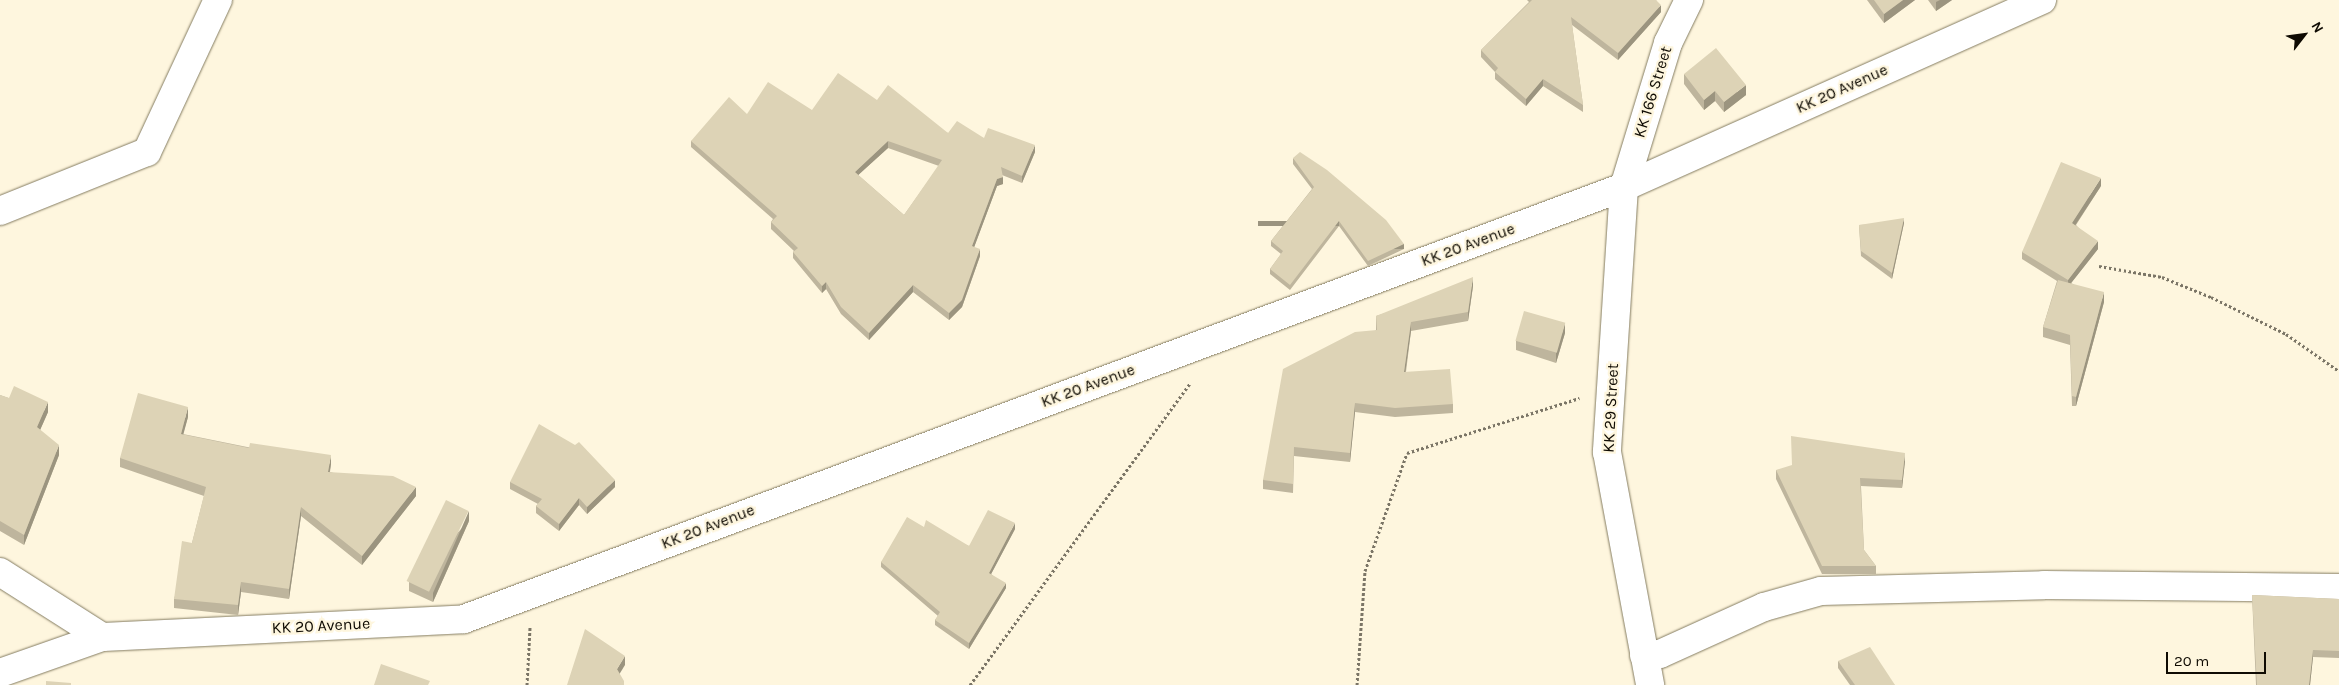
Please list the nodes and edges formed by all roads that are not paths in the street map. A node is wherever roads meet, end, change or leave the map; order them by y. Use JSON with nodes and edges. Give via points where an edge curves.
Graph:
{"nodes":[{"id":1,"x":218,"y":0,"type":"edge"},
{"id":2,"x":1690,"y":0,"type":"edge"},
{"id":3,"x":2042,"y":0,"type":"edge"},
{"id":4,"x":1624,"y":187,"type":"junction"},
{"id":5,"x":0,"y":211,"type":"edge"},
{"id":6,"x":0,"y":572,"type":"edge"},
{"id":7,"x":2339,"y":588,"type":"edge"},
{"id":8,"x":102,"y":637,"type":"junction"},
{"id":9,"x":1644,"y":655,"type":"junction"},
{"id":10,"x":0,"y":673,"type":"edge"},
{"id":11,"x":1650,"y":685,"type":"edge"}],
"edges":[{"from":1,"to":5,"type":"street","via":[[147,152]]},
{"from":2,"to":4,"type":"street","name":"KK 166 Street","via":[[1668,43]]},
{"from":3,"to":4,"type":"street","name":"KK 20 Avenue"},
{"from":4,"to":8,"type":"street","name":"KK 20 Avenue","via":[[464,619]]},
{"from":4,"to":9,"type":"street","name":"KK 29 Street","via":[[1607,452]]},
{"from":6,"to":8,"type":"street"},
{"from":7,"to":9,"type":"street","via":[[2044,585],[1821,591],[1764,607],[1685,644]]},
{"from":8,"to":10,"type":"street","name":"KK 20 Avenue"},
{"from":9,"to":11,"type":"street","name":"KK 29 Street"}]}
